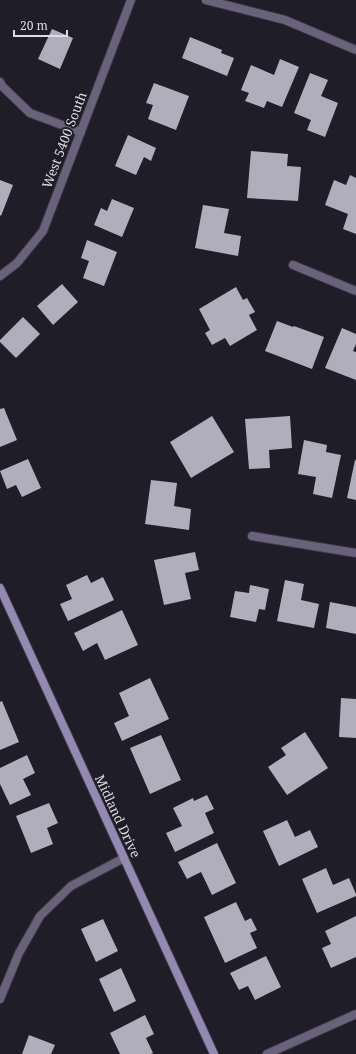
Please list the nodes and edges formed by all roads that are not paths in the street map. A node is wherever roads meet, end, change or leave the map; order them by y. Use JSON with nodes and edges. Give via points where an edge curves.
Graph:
{"nodes":[{"id":1,"x":131,"y":0,"type":"edge"},
{"id":2,"x":206,"y":0,"type":"edge"},
{"id":3,"x":356,"y":50,"type":"edge"},
{"id":4,"x":0,"y":82,"type":"edge"},
{"id":5,"x":81,"y":132,"type":"junction"},
{"id":6,"x":293,"y":265,"type":"dead end"},
{"id":7,"x":0,"y":276,"type":"edge"},
{"id":8,"x":356,"y":291,"type":"edge"},
{"id":9,"x":252,"y":536,"type":"dead end"},
{"id":10,"x":356,"y":553,"type":"edge"},
{"id":11,"x":0,"y":588,"type":"edge"},
{"id":12,"x":124,"y":858,"type":"junction"},
{"id":13,"x":0,"y":1000,"type":"edge"},
{"id":14,"x":356,"y":1014,"type":"edge"},
{"id":15,"x":214,"y":1054,"type":"edge"},
{"id":16,"x":267,"y":1054,"type":"edge"}],
"edges":[{"from":1,"to":5,"type":"street","name":"West 5400 South"},
{"from":2,"to":3,"type":"street","via":[[285,20]]},
{"from":4,"to":5,"type":"street","via":[[30,114]]},
{"from":5,"to":7,"type":"street","name":"West 5400 South","via":[[42,231],[17,263]]},
{"from":6,"to":8,"type":"street"},
{"from":9,"to":10,"type":"street"},
{"from":11,"to":12,"type":"street","name":"Midland Drive"},
{"from":12,"to":13,"type":"street","via":[[71,886],[40,916],[19,953]]},
{"from":12,"to":15,"type":"street","name":"Midland Drive"},
{"from":14,"to":16,"type":"street"}]}
